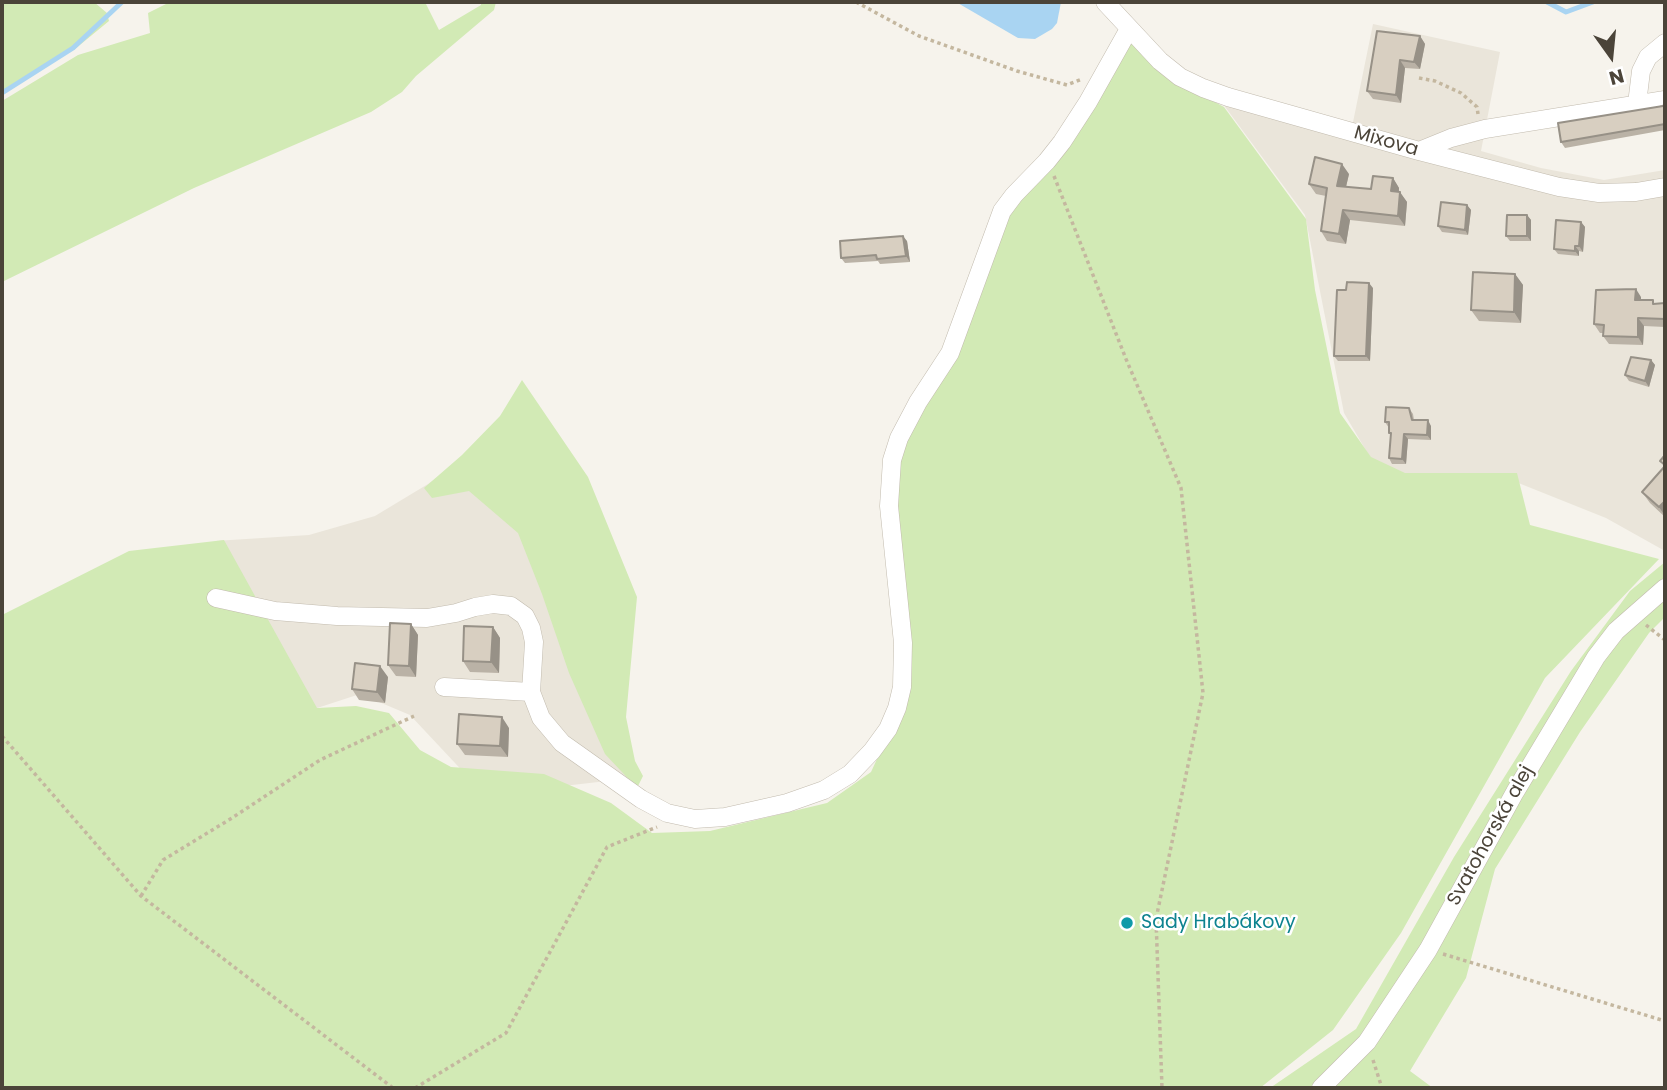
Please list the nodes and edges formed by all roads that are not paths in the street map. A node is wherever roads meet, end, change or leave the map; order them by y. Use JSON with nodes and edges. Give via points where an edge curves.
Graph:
{"nodes":[{"id":1,"x":1105,"y":2,"type":"edge"},
{"id":2,"x":1129,"y":29,"type":"junction"},
{"id":3,"x":1665,"y":43,"type":"edge"},
{"id":4,"x":1665,"y":100,"type":"edge"},
{"id":5,"x":1637,"y":104,"type":"junction"},
{"id":6,"x":1419,"y":151,"type":"junction"},
{"id":7,"x":1665,"y":187,"type":"edge"},
{"id":8,"x":1665,"y":588,"type":"edge"},
{"id":9,"x":216,"y":598,"type":"dead end"},
{"id":10,"x":444,"y":687,"type":"dead end"},
{"id":11,"x":531,"y":692,"type":"junction"},
{"id":12,"x":1321,"y":1088,"type":"edge"}],
"edges":[{"from":1,"to":2,"type":"street","name":"Mixova"},
{"from":2,"to":6,"type":"street","name":"Mixova","via":[[1180,77],[1203,88]]},
{"from":2,"to":11,"type":"street","via":[[1088,102],[1047,161],[1002,211],[950,353],[899,438],[892,460],[889,506],[903,643],[902,687],[888,729],[872,751],[850,774],[824,790],[750,812],[695,819],[667,813],[641,799],[562,743],[541,718]]},
{"from":3,"to":5,"type":"street","via":[[1648,57],[1641,71]]},
{"from":4,"to":5,"type":"street"},
{"from":5,"to":6,"type":"street","via":[[1480,130]]},
{"from":6,"to":7,"type":"street","name":"Mixova","via":[[1599,193]]},
{"from":8,"to":12,"type":"street","name":"Svatohorská alej","via":[[1616,631],[1596,657],[1428,950],[1367,1042]]},
{"from":9,"to":11,"type":"street","via":[[275,611],[337,616],[427,618],[493,604],[511,606],[525,616],[531,628]]},
{"from":10,"to":11,"type":"street"}]}
